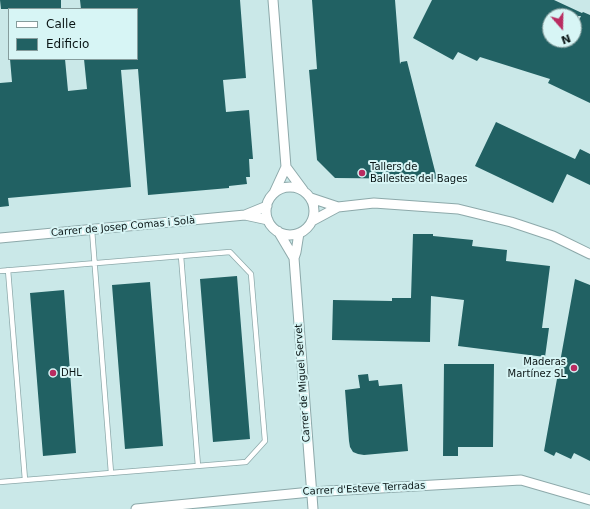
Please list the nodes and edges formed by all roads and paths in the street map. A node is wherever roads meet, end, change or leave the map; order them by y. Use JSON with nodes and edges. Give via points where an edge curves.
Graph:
{"nodes":[{"id":1,"x":272,"y":0,"type":"edge"},
{"id":2,"x":286,"y":167,"type":"junction"},
{"id":3,"x":303,"y":190,"type":"junction"},
{"id":4,"x":274,"y":193,"type":"junction"},
{"id":5,"x":311,"y":198,"type":"junction"},
{"id":6,"x":267,"y":206,"type":"junction"},
{"id":7,"x":338,"y":207,"type":"junction"},
{"id":8,"x":245,"y":215,"type":"junction"},
{"id":9,"x":268,"y":220,"type":"junction"},
{"id":10,"x":312,"y":221,"type":"junction"},
{"id":11,"x":92,"y":230,"type":"junction"},
{"id":12,"x":278,"y":231,"type":"junction"},
{"id":13,"x":299,"y":233,"type":"junction"},
{"id":14,"x":0,"y":238,"type":"edge"},
{"id":15,"x":590,"y":254,"type":"edge"},
{"id":16,"x":181,"y":256,"type":"junction"},
{"id":17,"x":294,"y":258,"type":"junction"},
{"id":18,"x":94,"y":263,"type":"junction"},
{"id":19,"x":8,"y":270,"type":"junction"},
{"id":20,"x":0,"y":271,"type":"edge"},
{"id":21,"x":198,"y":466,"type":"junction"},
{"id":22,"x":111,"y":473,"type":"junction"},
{"id":23,"x":24,"y":480,"type":"junction"},
{"id":24,"x":0,"y":482,"type":"edge"},
{"id":25,"x":311,"y":492,"type":"junction"},
{"id":26,"x":590,"y":500,"type":"edge"},
{"id":27,"x":136,"y":509,"type":"edge"},
{"id":28,"x":313,"y":509,"type":"edge"}],
"edges":[{"from":1,"to":2,"type":"street"},
{"from":2,"to":3,"type":"street"},
{"from":2,"to":4,"type":"street"},
{"from":3,"to":4,"type":"street","via":[[288,187]]},
{"from":3,"to":5,"type":"street"},
{"from":4,"to":6,"type":"street"},
{"from":5,"to":7,"type":"street"},
{"from":5,"to":10,"type":"street","via":[[314,209]]},
{"from":6,"to":8,"type":"street","name":"Carrer de Josep Comas i Solà"},
{"from":6,"to":9,"type":"street"},
{"from":7,"to":10,"type":"street"},
{"from":7,"to":15,"type":"street","via":[[374,204],[458,209],[553,236]]},
{"from":8,"to":9,"type":"street","name":"Carrer de Josep Comas i Solà"},
{"from":8,"to":11,"type":"street","name":"Carrer de Josep Comas i Solà"},
{"from":9,"to":12,"type":"street"},
{"from":10,"to":13,"type":"street"},
{"from":11,"to":14,"type":"street","name":"Carrer de Josep Comas i Solà"},
{"from":11,"to":18,"type":"lane"},
{"from":12,"to":13,"type":"street","via":[[288,234]]},
{"from":12,"to":17,"type":"street","name":"Carrer de Miguel Servet"},
{"from":13,"to":17,"type":"street","name":"Carrer de Miguel Servet"},
{"from":16,"to":18,"type":"lane"},
{"from":16,"to":21,"type":"lane"},
{"from":16,"to":21,"type":"lane","via":[[230,252],[252,274],[265,441],[246,462]]},
{"from":17,"to":25,"type":"street","name":"Carrer de Miguel Servet"},
{"from":18,"to":19,"type":"lane"},
{"from":18,"to":22,"type":"lane"},
{"from":19,"to":20,"type":"lane"},
{"from":19,"to":23,"type":"lane"},
{"from":21,"to":22,"type":"lane"},
{"from":22,"to":23,"type":"lane"},
{"from":23,"to":24,"type":"lane"},
{"from":25,"to":26,"type":"street","name":"Carrer d'Esteve Terradas","via":[[522,480]]},
{"from":25,"to":27,"type":"street","name":"Carrer d'Esteve Terradas"},
{"from":25,"to":28,"type":"street","name":"Carrer de Miguel Servet"}]}
